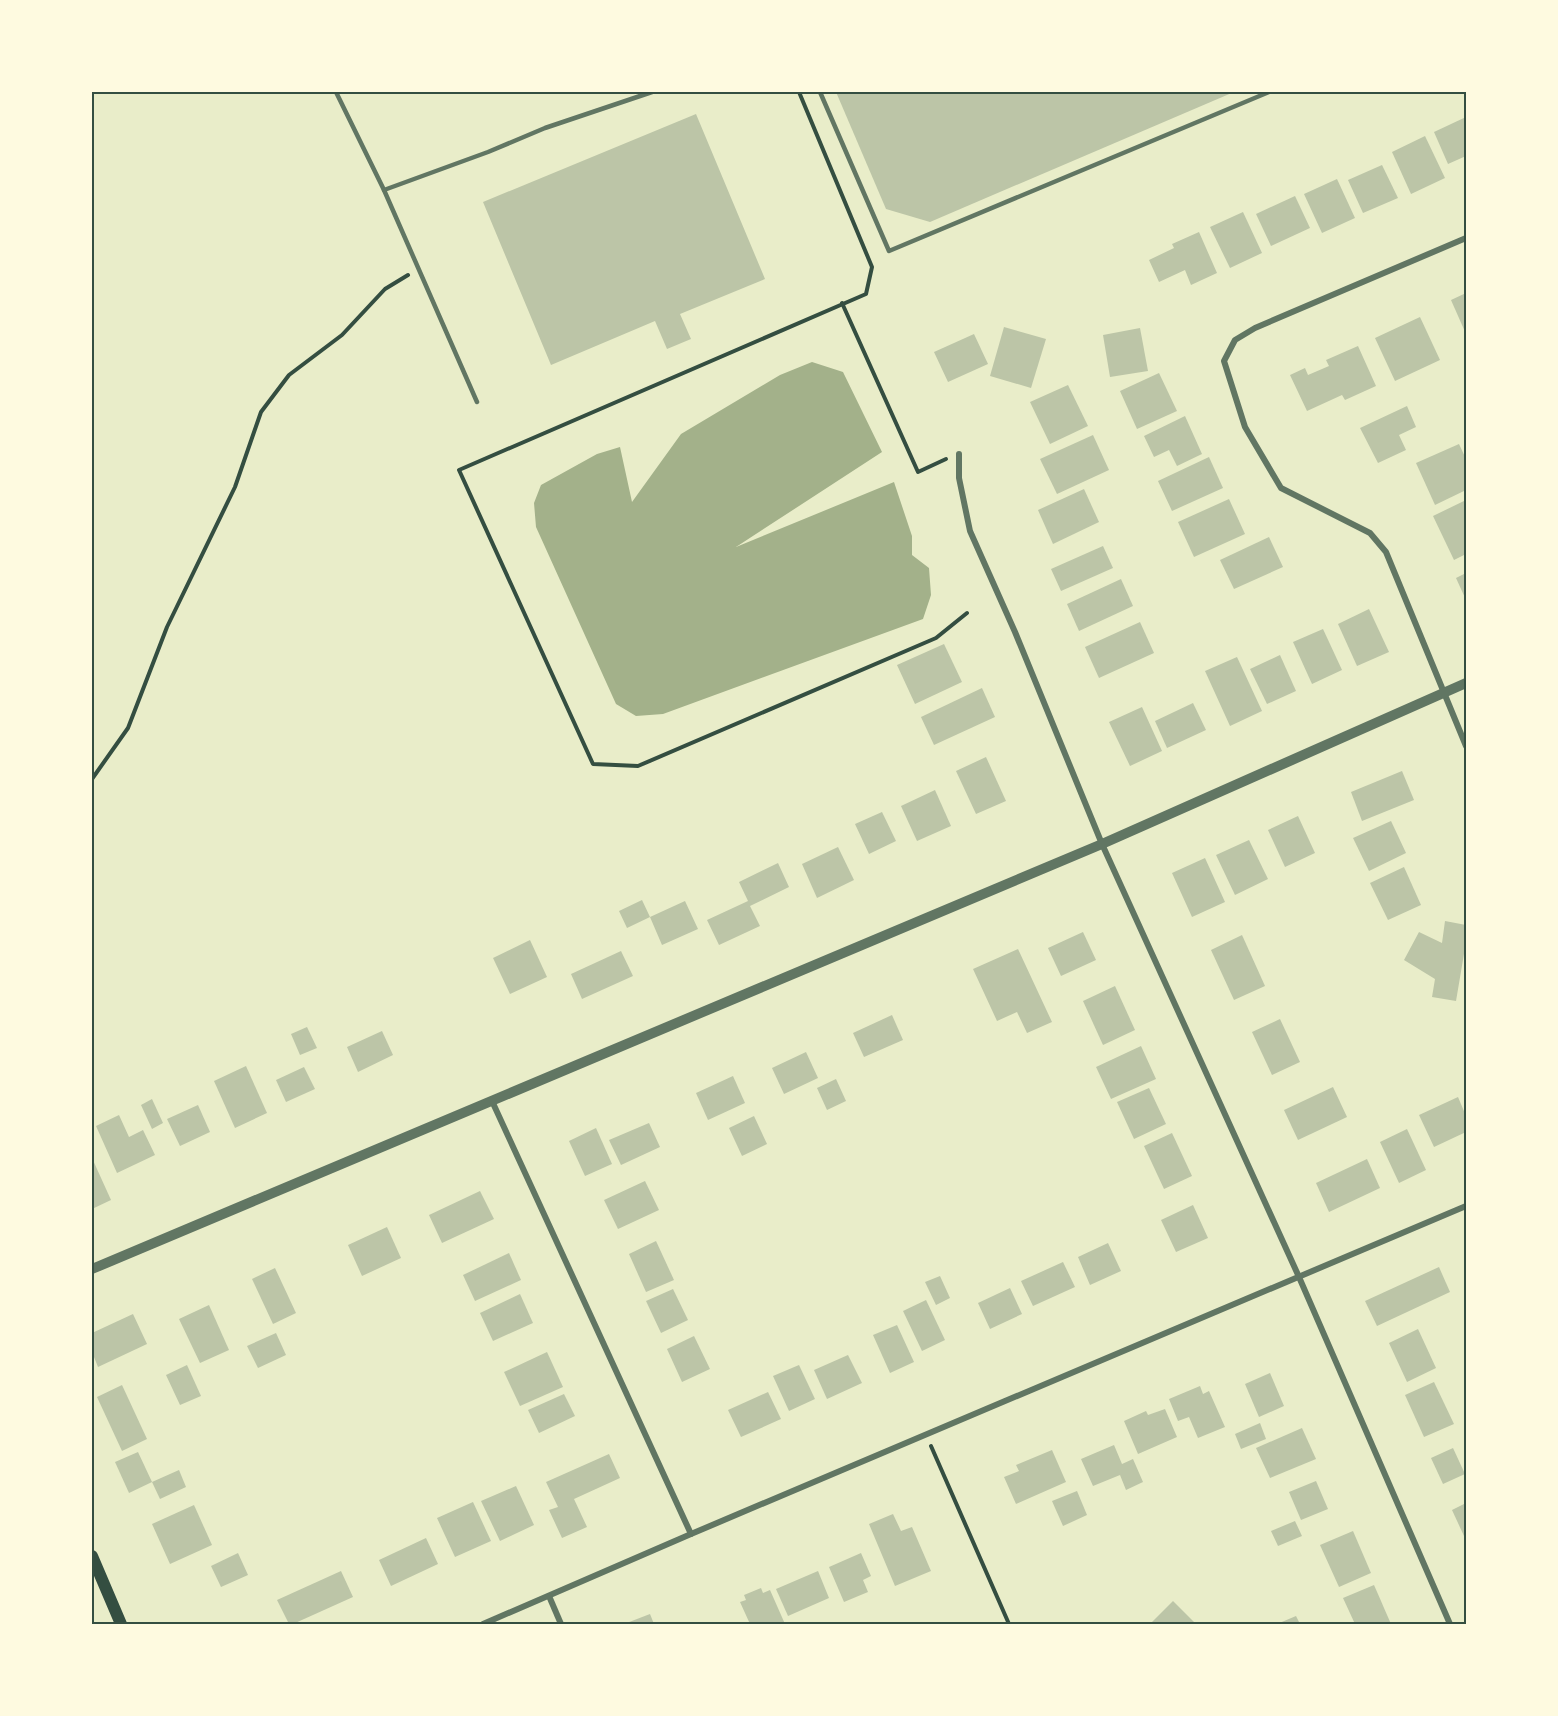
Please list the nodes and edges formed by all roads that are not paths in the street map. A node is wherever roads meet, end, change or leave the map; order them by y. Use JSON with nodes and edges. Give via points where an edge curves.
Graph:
{"nodes":[{"id":1,"x":336,"y":92,"type":"edge"},
{"id":2,"x":652,"y":92,"type":"edge"},
{"id":3,"x":820,"y":92,"type":"edge"},
{"id":4,"x":1269,"y":92,"type":"edge"},
{"id":5,"x":384,"y":190,"type":"junction"},
{"id":6,"x":1467,"y":238,"type":"edge"},
{"id":7,"x":477,"y":402,"type":"dead end"},
{"id":8,"x":959,"y":454,"type":"road end"},
{"id":9,"x":1467,"y":683,"type":"edge"},
{"id":10,"x":1445,"y":693,"type":"junction"},
{"id":11,"x":1467,"y":746,"type":"edge"},
{"id":12,"x":1102,"y":844,"type":"junction"},
{"id":13,"x":492,"y":1101,"type":"junction"},
{"id":14,"x":1467,"y":1206,"type":"edge"},
{"id":15,"x":92,"y":1269,"type":"edge"},
{"id":16,"x":1299,"y":1277,"type":"junction"},
{"id":17,"x":691,"y":1534,"type":"junction"},
{"id":18,"x":92,"y":1556,"type":"edge"},
{"id":19,"x":549,"y":1596,"type":"junction"},
{"id":20,"x":121,"y":1624,"type":"edge"},
{"id":21,"x":483,"y":1624,"type":"edge"},
{"id":22,"x":561,"y":1624,"type":"edge"},
{"id":23,"x":1450,"y":1624,"type":"edge"}],
"edges":[{"from":1,"to":5,"type":"lane"},
{"from":2,"to":5,"type":"lane"},
{"from":3,"to":4,"type":"lane","via":[[889,251]]},
{"from":5,"to":7,"type":"lane"},
{"from":6,"to":10,"type":"street","via":[[1255,328],[1235,339],[1224,361],[1245,427],[1281,488],[1370,533],[1386,552]]},
{"from":8,"to":12,"type":"street","via":[[959,478],[970,531]]},
{"from":9,"to":10,"type":"street"},
{"from":10,"to":11,"type":"street"},
{"from":10,"to":12,"type":"street"},
{"from":12,"to":13,"type":"street"},
{"from":12,"to":16,"type":"street"},
{"from":13,"to":15,"type":"street"},
{"from":13,"to":17,"type":"street"},
{"from":14,"to":16,"type":"street"},
{"from":16,"to":17,"type":"street"},
{"from":16,"to":23,"type":"street"},
{"from":17,"to":19,"type":"street"},
{"from":18,"to":20,"type":"main road"},
{"from":19,"to":21,"type":"street"},
{"from":19,"to":22,"type":"street"}]}
